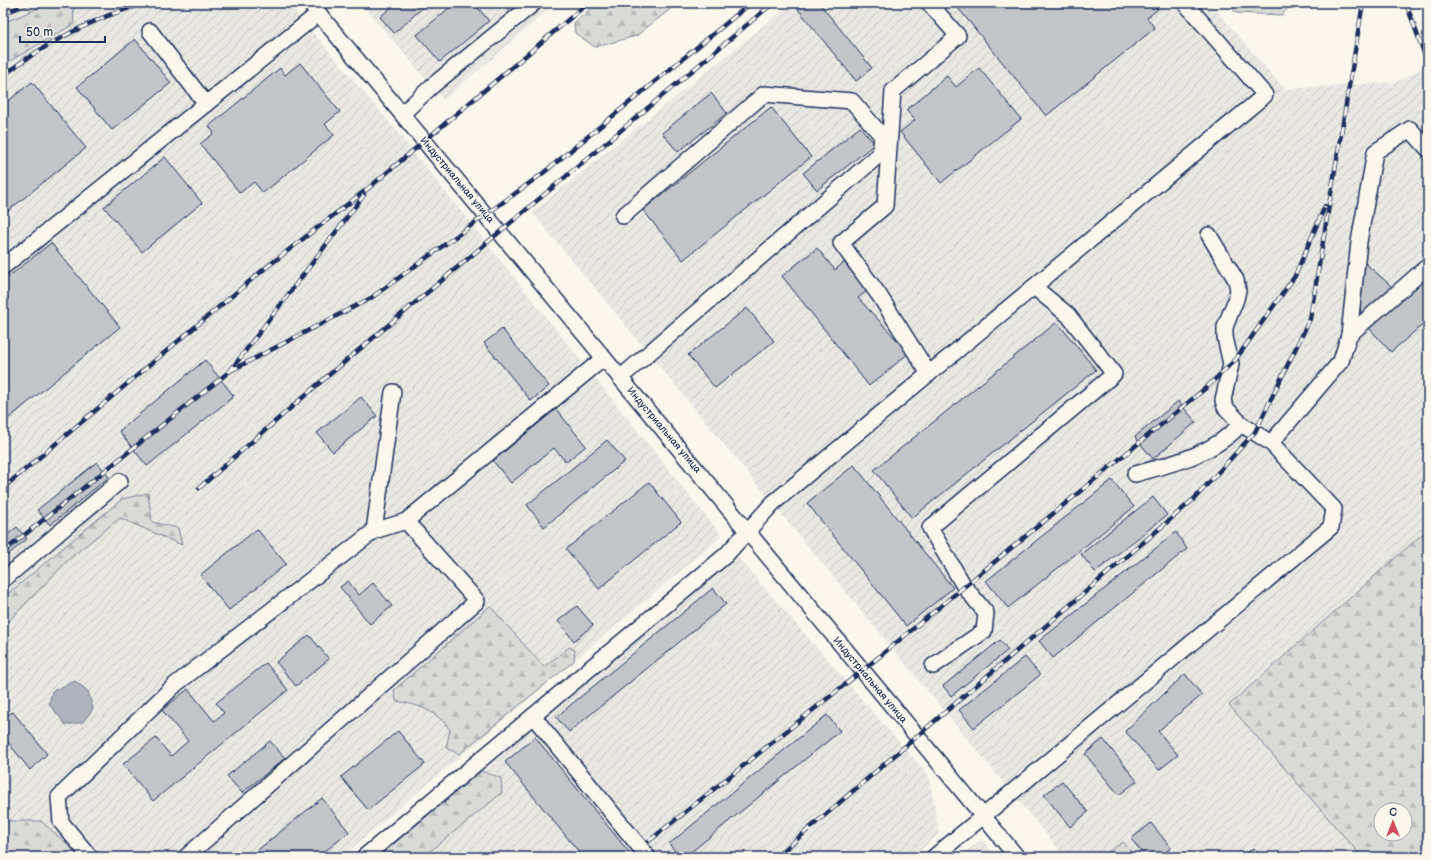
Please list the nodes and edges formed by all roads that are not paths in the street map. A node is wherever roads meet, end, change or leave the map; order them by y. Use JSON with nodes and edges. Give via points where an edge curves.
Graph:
{"nodes":[{"id":1,"x":534,"y":3,"type":"edge"},
{"id":2,"x":929,"y":3,"type":"edge"},
{"id":3,"x":1185,"y":3,"type":"edge"},
{"id":4,"x":315,"y":8,"type":"edge"},
{"id":5,"x":150,"y":31,"type":"dead end"},
{"id":6,"x":206,"y":104,"type":"junction"},
{"id":7,"x":402,"y":114,"type":"junction"},
{"id":8,"x":1428,"y":149,"type":"edge"},
{"id":9,"x":623,"y":216,"type":"dead end"},
{"id":10,"x":1209,"y":235,"type":"dead end"},
{"id":11,"x":1428,"y":266,"type":"edge"},
{"id":12,"x":3,"y":267,"type":"edge"},
{"id":13,"x":1034,"y":286,"type":"junction"},
{"id":14,"x":1349,"y":335,"type":"junction"},
{"id":15,"x":604,"y":358,"type":"junction"},
{"id":16,"x":929,"y":374,"type":"junction"},
{"id":17,"x":620,"y":378,"type":"junction"},
{"id":18,"x":393,"y":392,"type":"dead end"},
{"id":19,"x":1241,"y":424,"type":"junction"},
{"id":20,"x":1271,"y":443,"type":"junction"},
{"id":21,"x":1134,"y":474,"type":"dead end"},
{"id":22,"x":120,"y":481,"type":"dead end"},
{"id":23,"x":406,"y":521,"type":"junction"},
{"id":24,"x":374,"y":531,"type":"junction"},
{"id":25,"x":747,"y":531,"type":"junction"},
{"id":26,"x":3,"y":580,"type":"edge"},
{"id":27,"x":933,"y":666,"type":"dead end"},
{"id":28,"x":533,"y":716,"type":"junction"},
{"id":29,"x":983,"y":816,"type":"junction"},
{"id":30,"x":90,"y":857,"type":"edge"},
{"id":31,"x":186,"y":857,"type":"edge"},
{"id":32,"x":364,"y":857,"type":"edge"},
{"id":33,"x":648,"y":857,"type":"edge"},
{"id":34,"x":934,"y":857,"type":"edge"},
{"id":35,"x":1017,"y":857,"type":"edge"}],
"edges":[{"from":1,"to":7,"type":"street","via":[[432,86]]},
{"from":2,"to":16,"type":"street","via":[[958,36],[893,91],[885,206],[841,243],[879,295]]},
{"from":3,"to":13,"type":"street","via":[[1265,95]]},
{"from":4,"to":6,"type":"street"},
{"from":4,"to":7,"type":"street","name":"Индустриальная улица"},
{"from":5,"to":6,"type":"street"},
{"from":6,"to":12,"type":"street"},
{"from":7,"to":15,"type":"street","name":"Индустриальная улица"},
{"from":8,"to":14,"type":"street","via":[[1410,129],[1375,152],[1359,242]]},
{"from":9,"to":17,"type":"street","via":[[764,94],[852,101],[882,136],[880,154]]},
{"from":10,"to":19,"type":"street","via":[[1236,280],[1238,290],[1225,327],[1231,364],[1223,400],[1225,408]]},
{"from":11,"to":14,"type":"street"},
{"from":13,"to":16,"type":"street"},
{"from":13,"to":27,"type":"street","via":[[1068,315],[1114,374],[930,528],[964,586],[986,613],[984,631]]},
{"from":14,"to":20,"type":"street","via":[[1340,361]]},
{"from":15,"to":17,"type":"street","name":"Индустриальная улица"},
{"from":15,"to":23,"type":"street"},
{"from":16,"to":25,"type":"street","via":[[773,503]]},
{"from":17,"to":25,"type":"street","name":"Индустриальная улица"},
{"from":18,"to":24,"type":"street"},
{"from":19,"to":20,"type":"street"},
{"from":19,"to":21,"type":"street","via":[[1222,441],[1180,461]]},
{"from":20,"to":29,"type":"street","via":[[1334,509],[1331,527]]},
{"from":22,"to":26,"type":"street"},
{"from":23,"to":24,"type":"street"},
{"from":23,"to":31,"type":"street","via":[[477,601]]},
{"from":24,"to":30,"type":"street","via":[[176,684],[59,797],[61,822]]},
{"from":25,"to":28,"type":"street","via":[[726,555]]},
{"from":25,"to":29,"type":"street","name":"Индустриальная улица"},
{"from":28,"to":32,"type":"street"},
{"from":28,"to":33,"type":"street"},
{"from":29,"to":34,"type":"street"},
{"from":29,"to":35,"type":"street","name":"Индустриальная улица"}]}
